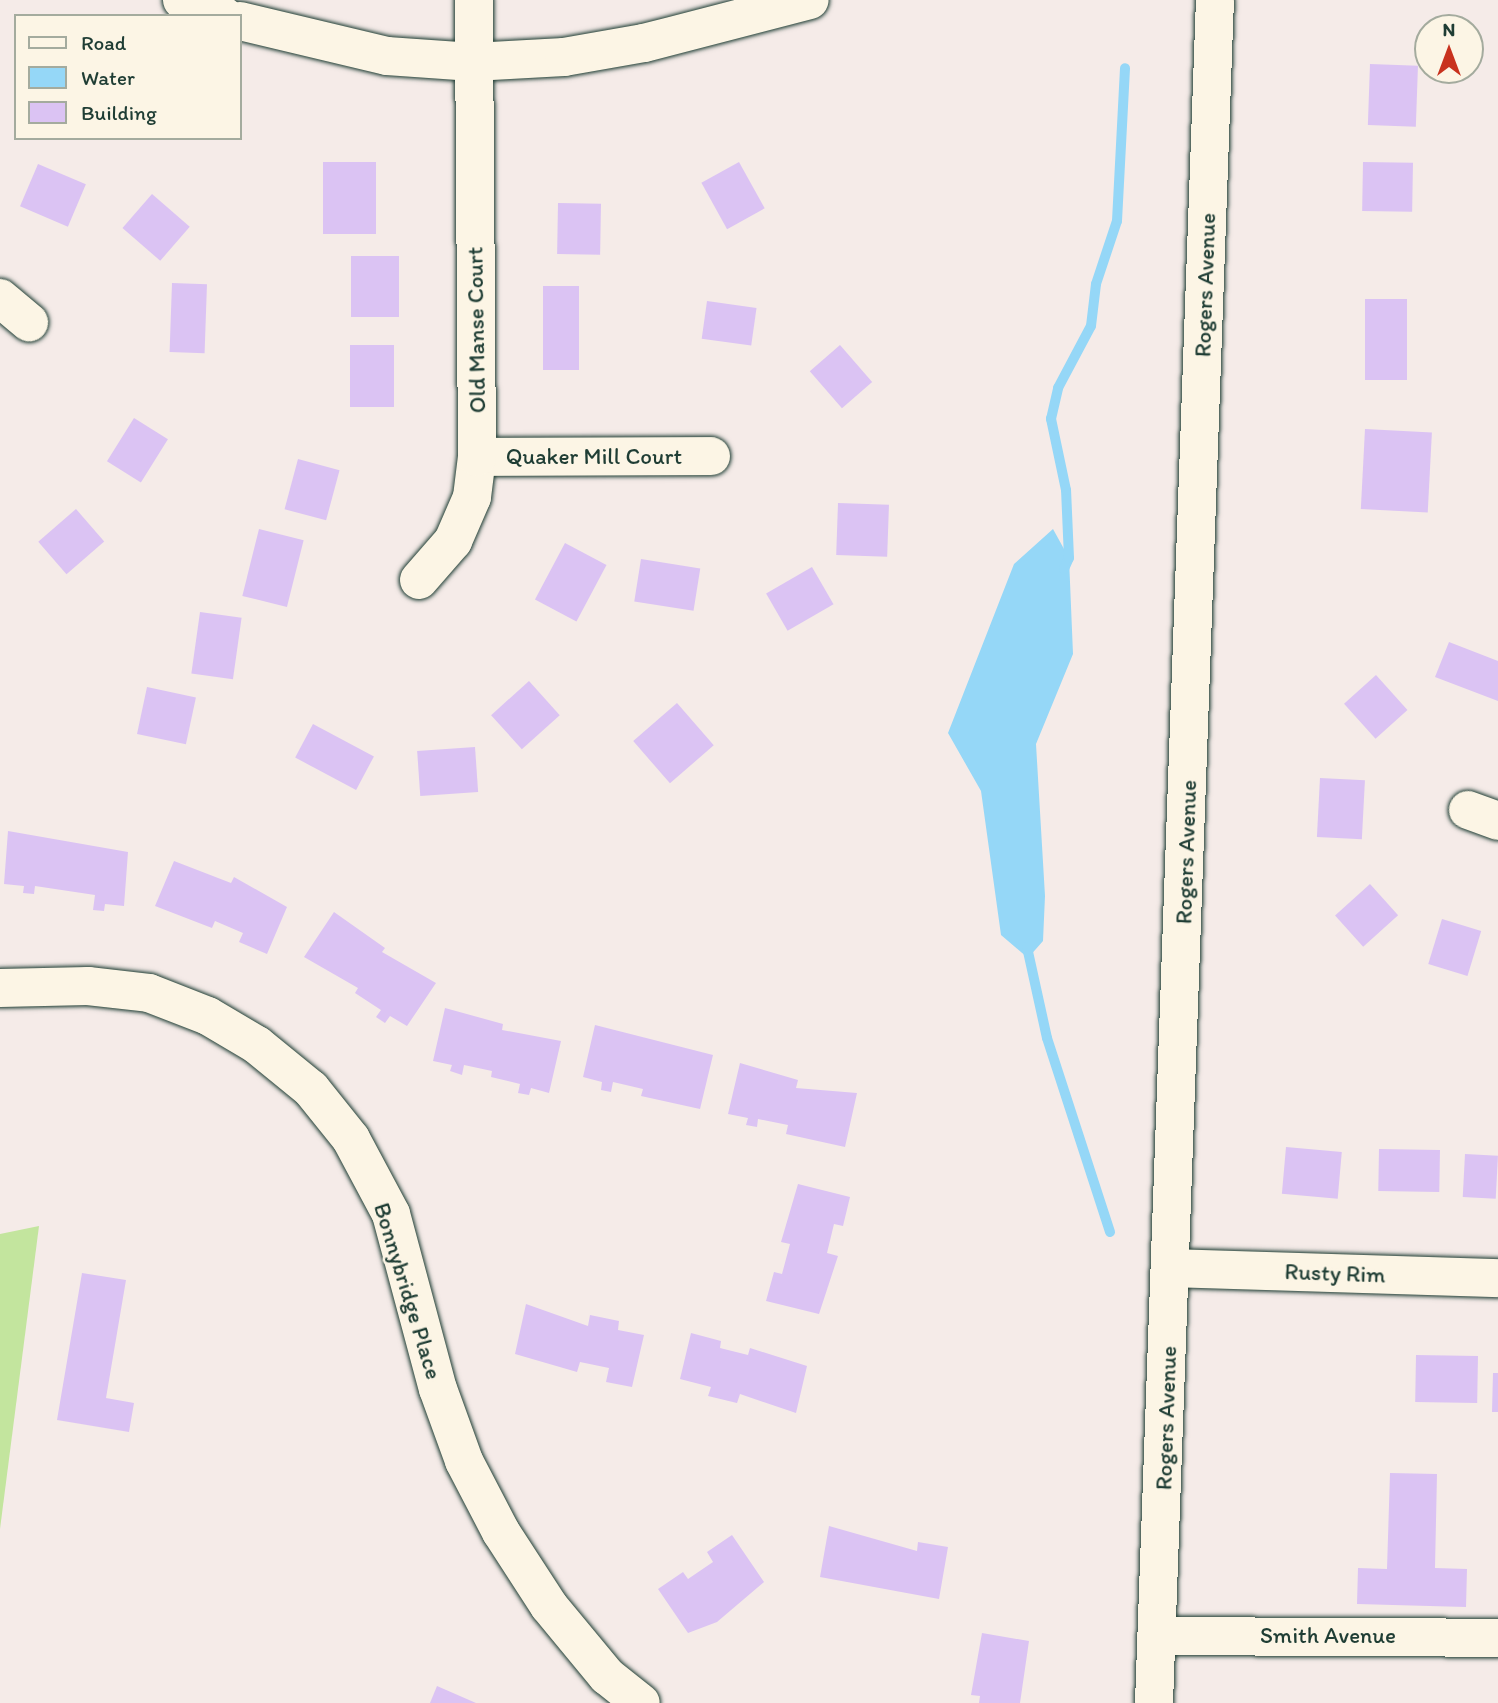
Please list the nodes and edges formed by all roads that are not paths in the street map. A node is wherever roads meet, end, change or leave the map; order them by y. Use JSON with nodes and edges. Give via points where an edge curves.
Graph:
{"nodes":[{"id":1,"x":181,"y":0,"type":"edge"},
{"id":2,"x":474,"y":0,"type":"edge"},
{"id":3,"x":810,"y":0,"type":"edge"},
{"id":4,"x":1215,"y":0,"type":"edge"},
{"id":5,"x":219,"y":14,"type":"edge"},
{"id":6,"x":242,"y":21,"type":"edge"},
{"id":7,"x":473,"y":62,"type":"junction"},
{"id":8,"x":0,"y":298,"type":"edge"},
{"id":9,"x":29,"y":322,"type":"dead end"},
{"id":10,"x":711,"y":456,"type":"dead end"},
{"id":11,"x":477,"y":457,"type":"junction"},
{"id":12,"x":419,"y":580,"type":"dead end"},
{"id":13,"x":0,"y":988,"type":"edge"},
{"id":14,"x":1172,"y":1268,"type":"junction"},
{"id":15,"x":1498,"y":1278,"type":"edge"},
{"id":16,"x":1158,"y":1636,"type":"junction"},
{"id":17,"x":1498,"y":1638,"type":"edge"},
{"id":18,"x":641,"y":1703,"type":"edge"},
{"id":19,"x":1154,"y":1703,"type":"edge"}],
"edges":[{"from":1,"to":5,"type":"street"},
{"from":2,"to":7,"type":"street","name":"Old Manse Court"},
{"from":3,"to":7,"type":"street","via":[[645,43],[564,57]]},
{"from":4,"to":14,"type":"street","name":"Rogers Avenue"},
{"from":6,"to":7,"type":"street","via":[[387,56]]},
{"from":7,"to":11,"type":"street","name":"Old Manse Court"},
{"from":8,"to":9,"type":"street"},
{"from":10,"to":11,"type":"street","name":"Quaker Mill Court"},
{"from":11,"to":12,"type":"street","name":"Old Manse Court","via":[[472,497],[453,541]]},
{"from":13,"to":18,"type":"street","name":"Bonnybridge Place","via":[[88,986],[149,993],[208,1016],[257,1045],[311,1089],[351,1139],[391,1214],[438,1389],[464,1461],[500,1532],[549,1606],[607,1676]]},
{"from":14,"to":15,"type":"street","name":"Rusty Rim"},
{"from":14,"to":16,"type":"street","name":"Rogers Avenue"},
{"from":16,"to":17,"type":"street","name":"Smith Avenue"},
{"from":16,"to":19,"type":"street","name":"Rogers Avenue"}]}
